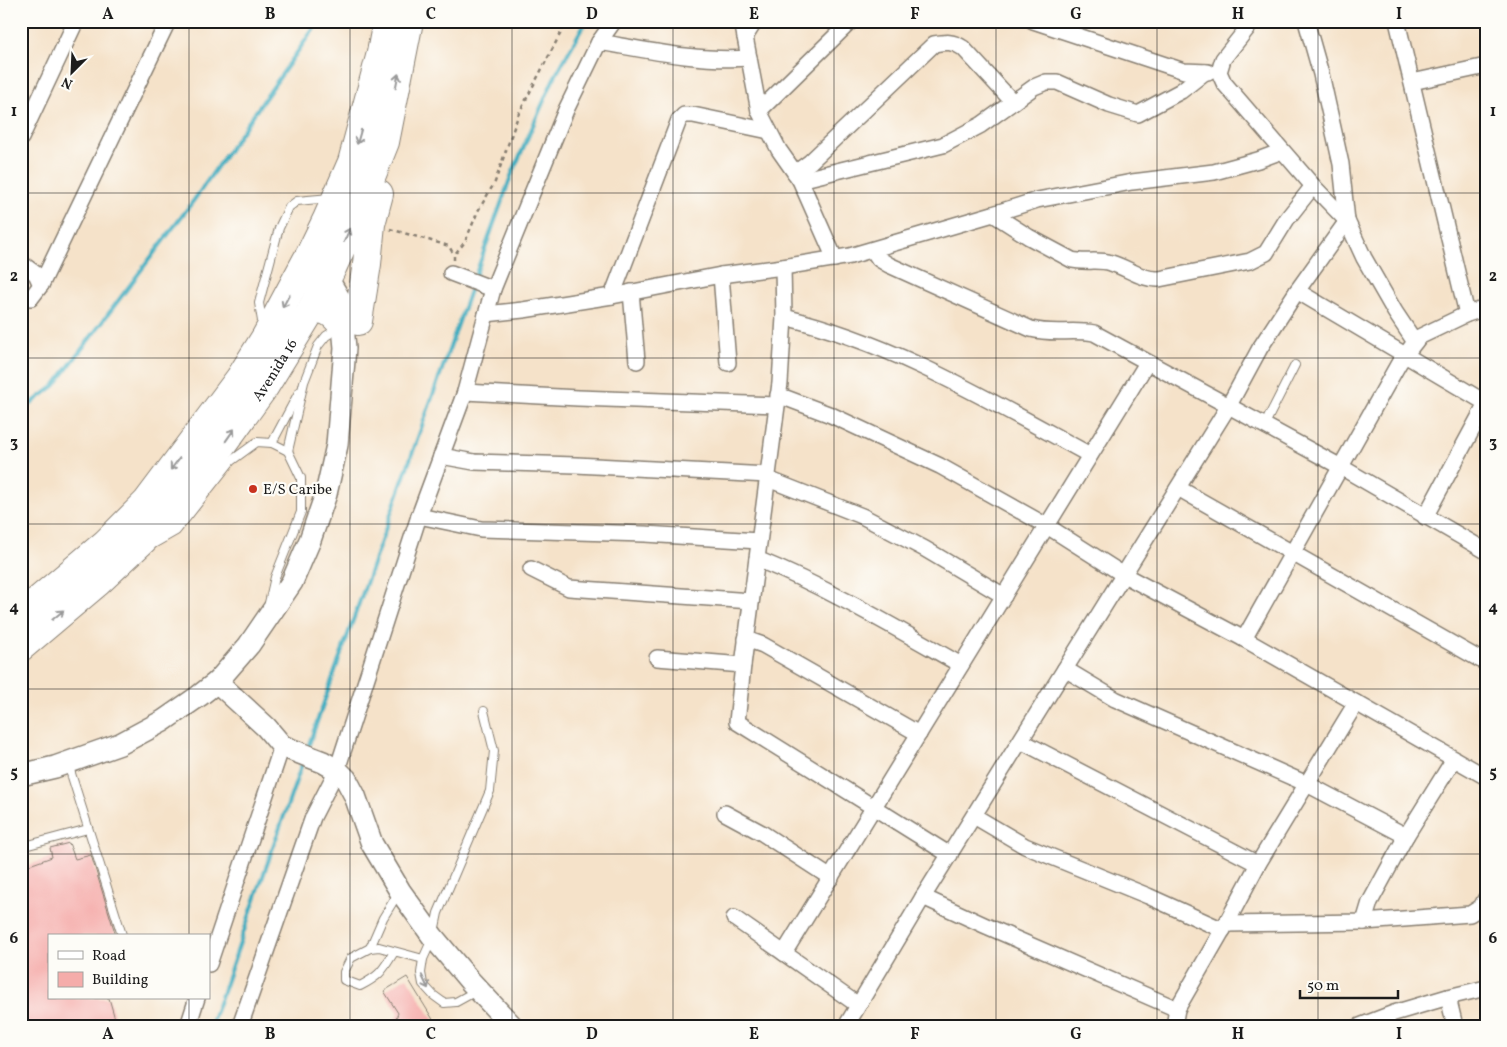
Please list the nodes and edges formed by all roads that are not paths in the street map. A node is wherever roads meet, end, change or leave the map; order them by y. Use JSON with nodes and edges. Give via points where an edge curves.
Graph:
{"nodes":[{"id":1,"x":76,"y":21,"type":"edge"},
{"id":2,"x":168,"y":21,"type":"edge"},
{"id":3,"x":387,"y":21,"type":"edge"},
{"id":4,"x":409,"y":21,"type":"edge"},
{"id":5,"x":614,"y":21,"type":"edge"},
{"id":6,"x":742,"y":21,"type":"edge"},
{"id":7,"x":755,"y":21,"type":"edge"},
{"id":8,"x":852,"y":21,"type":"edge"},
{"id":9,"x":1033,"y":21,"type":"edge"},
{"id":10,"x":1253,"y":21,"type":"edge"},
{"id":11,"x":1306,"y":21,"type":"edge"},
{"id":12,"x":1397,"y":21,"type":"edge"},
{"id":13,"x":1062,"y":25,"type":"edge"},
{"id":14,"x":745,"y":36,"type":"junction"},
{"id":15,"x":599,"y":42,"type":"junction"},
{"id":16,"x":749,"y":58,"type":"junction"},
{"id":17,"x":1486,"y":66,"type":"edge"},
{"id":18,"x":1212,"y":72,"type":"junction"},
{"id":19,"x":1412,"y":82,"type":"junction"},
{"id":20,"x":1013,"y":102,"type":"junction"},
{"id":21,"x":759,"y":111,"type":"junction"},
{"id":22,"x":769,"y":131,"type":"junction"},
{"id":23,"x":21,"y":138,"type":"edge"},
{"id":24,"x":385,"y":142,"type":"junction"},
{"id":25,"x":1282,"y":151,"type":"junction"},
{"id":26,"x":798,"y":176,"type":"junction"},
{"id":27,"x":1313,"y":186,"type":"junction"},
{"id":28,"x":336,"y":198,"type":"junction"},
{"id":29,"x":993,"y":214,"type":"junction"},
{"id":30,"x":1347,"y":221,"type":"junction"},
{"id":31,"x":873,"y":250,"type":"junction"},
{"id":32,"x":835,"y":259,"type":"junction"},
{"id":33,"x":21,"y":263,"type":"edge"},
{"id":34,"x":319,"y":266,"type":"junction"},
{"id":35,"x":783,"y":267,"type":"junction"},
{"id":36,"x":451,"y":273,"type":"road end"},
{"id":37,"x":721,"y":275,"type":"junction"},
{"id":38,"x":41,"y":285,"type":"junction"},
{"id":39,"x":493,"y":290,"type":"junction"},
{"id":40,"x":1297,"y":291,"type":"junction"},
{"id":41,"x":631,"y":292,"type":"junction"},
{"id":42,"x":612,"y":296,"type":"junction"},
{"id":43,"x":21,"y":297,"type":"edge"},
{"id":44,"x":1486,"y":308,"type":"edge"},
{"id":45,"x":312,"y":309,"type":"junction"},
{"id":46,"x":486,"y":314,"type":"junction"},
{"id":47,"x":1467,"y":314,"type":"junction"},
{"id":48,"x":784,"y":317,"type":"junction"},
{"id":49,"x":350,"y":323,"type":"junction"},
{"id":50,"x":265,"y":338,"type":"junction"},
{"id":51,"x":1415,"y":342,"type":"junction"},
{"id":52,"x":1404,"y":356,"type":"junction"},
{"id":53,"x":637,"y":362,"type":"dead end"},
{"id":54,"x":728,"y":363,"type":"dead end"},
{"id":55,"x":1147,"y":363,"type":"junction"},
{"id":56,"x":1295,"y":365,"type":"dead end"},
{"id":57,"x":304,"y":382,"type":"junction"},
{"id":58,"x":465,"y":392,"type":"junction"},
{"id":59,"x":778,"y":400,"type":"junction"},
{"id":60,"x":1486,"y":403,"type":"edge"},
{"id":61,"x":1228,"y":407,"type":"junction"},
{"id":62,"x":1264,"y":426,"type":"junction"},
{"id":63,"x":272,"y":443,"type":"junction"},
{"id":64,"x":288,"y":451,"type":"junction"},
{"id":65,"x":1090,"y":455,"type":"junction"},
{"id":66,"x":441,"y":456,"type":"junction"},
{"id":67,"x":1341,"y":468,"type":"junction"},
{"id":68,"x":768,"y":477,"type":"junction"},
{"id":69,"x":1178,"y":488,"type":"junction"},
{"id":70,"x":419,"y":516,"type":"junction"},
{"id":71,"x":1425,"y":517,"type":"junction"},
{"id":72,"x":1047,"y":526,"type":"junction"},
{"id":73,"x":759,"y":541,"type":"junction"},
{"id":74,"x":151,"y":546,"type":"dead end"},
{"id":75,"x":143,"y":551,"type":"dead end"},
{"id":76,"x":1486,"y":551,"type":"edge"},
{"id":77,"x":1292,"y":554,"type":"junction"},
{"id":78,"x":757,"y":559,"type":"junction"},
{"id":79,"x":531,"y":569,"type":"dead end"},
{"id":80,"x":110,"y":571,"type":"junction"},
{"id":81,"x":1124,"y":574,"type":"junction"},
{"id":82,"x":1004,"y":596,"type":"junction"},
{"id":83,"x":751,"y":601,"type":"junction"},
{"id":84,"x":21,"y":615,"type":"edge"},
{"id":85,"x":266,"y":620,"type":"junction"},
{"id":86,"x":746,"y":639,"type":"junction"},
{"id":87,"x":1244,"y":639,"type":"junction"},
{"id":88,"x":21,"y":647,"type":"edge"},
{"id":89,"x":657,"y":658,"type":"dead end"},
{"id":90,"x":1486,"y":663,"type":"edge"},
{"id":91,"x":743,"y":665,"type":"junction"},
{"id":92,"x":961,"y":665,"type":"junction"},
{"id":93,"x":1065,"y":669,"type":"junction"},
{"id":94,"x":217,"y":682,"type":"junction"},
{"id":95,"x":1356,"y":703,"type":"junction"},
{"id":96,"x":484,"y":711,"type":"dead end"},
{"id":97,"x":919,"y":734,"type":"junction"},
{"id":98,"x":1021,"y":741,"type":"junction"},
{"id":99,"x":287,"y":747,"type":"junction"},
{"id":100,"x":1454,"y":758,"type":"junction"},
{"id":101,"x":67,"y":762,"type":"junction"},
{"id":102,"x":330,"y":766,"type":"junction"},
{"id":103,"x":21,"y":775,"type":"edge"},
{"id":104,"x":1486,"y":777,"type":"edge"},
{"id":105,"x":1307,"y":784,"type":"junction"},
{"id":106,"x":874,"y":807,"type":"junction"},
{"id":107,"x":725,"y":813,"type":"dead end"},
{"id":108,"x":974,"y":816,"type":"junction"},
{"id":109,"x":88,"y":829,"type":"junction"},
{"id":110,"x":1406,"y":836,"type":"junction"},
{"id":111,"x":21,"y":847,"type":"edge"},
{"id":112,"x":950,"y":855,"type":"junction"},
{"id":113,"x":1258,"y":864,"type":"junction"},
{"id":114,"x":831,"y":878,"type":"junction"},
{"id":115,"x":400,"y":891,"type":"junction"},
{"id":116,"x":923,"y":896,"type":"junction"},
{"id":117,"x":1486,"y":898,"type":"edge"},
{"id":118,"x":734,"y":918,"type":"dead end"},
{"id":119,"x":1364,"y":922,"type":"junction"},
{"id":120,"x":1224,"y":927,"type":"junction"},
{"id":121,"x":122,"y":934,"type":"edge"},
{"id":122,"x":433,"y":937,"type":"junction"},
{"id":123,"x":370,"y":948,"type":"junction"},
{"id":124,"x":394,"y":952,"type":"junction"},
{"id":125,"x":784,"y":953,"type":"junction"},
{"id":126,"x":423,"y":959,"type":"junction"},
{"id":127,"x":210,"y":961,"type":"edge"},
{"id":128,"x":478,"y":990,"type":"junction"},
{"id":129,"x":1484,"y":992,"type":"edge"},
{"id":130,"x":1448,"y":996,"type":"junction"},
{"id":131,"x":196,"y":1000,"type":"edge"},
{"id":132,"x":858,"y":1005,"type":"junction"},
{"id":133,"x":1177,"y":1009,"type":"junction"},
{"id":134,"x":188,"y":1026,"type":"edge"},
{"id":135,"x":240,"y":1026,"type":"edge"},
{"id":136,"x":512,"y":1026,"type":"edge"},
{"id":137,"x":846,"y":1026,"type":"edge"},
{"id":138,"x":1174,"y":1026,"type":"edge"},
{"id":139,"x":1360,"y":1026,"type":"edge"},
{"id":140,"x":1455,"y":1026,"type":"edge"}],
"edges":[{"from":1,"to":23,"type":"street"},
{"from":2,"to":38,"type":"street"},
{"from":3,"to":28,"type":"highway","name":"Avenida 16","one_way":true,"via":[[352,162]]},
{"from":24,"to":4,"type":"highway","name":"Avenida 16","one_way":true},
{"from":5,"to":15,"type":"street"},
{"from":6,"to":14,"type":"street"},
{"from":7,"to":14,"type":"street"},
{"from":8,"to":21,"type":"street"},
{"from":9,"to":13,"type":"street"},
{"from":10,"to":18,"type":"street"},
{"from":11,"to":30,"type":"street","via":[[1341,164]]},
{"from":12,"to":19,"type":"street"},
{"from":13,"to":18,"type":"street","via":[[1184,71]]},
{"from":14,"to":16,"type":"street"},
{"from":15,"to":16,"type":"street","via":[[730,60]]},
{"from":15,"to":39,"type":"street","via":[[563,118]]},
{"from":16,"to":21,"type":"street"},
{"from":17,"to":19,"type":"street"},
{"from":18,"to":20,"type":"street","via":[[1138,114],[1057,82],[1034,87]]},
{"from":18,"to":25,"type":"street"},
{"from":19,"to":47,"type":"street"},
{"from":20,"to":26,"type":"street","via":[[981,125],[943,145]]},
{"from":20,"to":26,"type":"street","via":[[963,48],[948,41],[934,44]]},
{"from":21,"to":22,"type":"street"},
{"from":22,"to":26,"type":"street","via":[[778,150]]},
{"from":22,"to":42,"type":"street","via":[[693,115],[684,115],[679,120]]},
{"from":34,"to":24,"type":"highway","name":"Avenida 16","one_way":true,"via":[[353,222]]},
{"from":24,"to":49,"type":"highway","via":[[386,167],[371,224],[368,264]]},
{"from":25,"to":27,"type":"street"},
{"from":25,"to":29,"type":"street","via":[[1214,172],[1132,182],[1046,198]]},
{"from":26,"to":32,"type":"street"},
{"from":27,"to":29,"type":"street","via":[[1266,253],[1250,261],[1151,280],[1110,263],[1072,260]]},
{"from":27,"to":30,"type":"street"},
{"from":28,"to":34,"type":"highway","name":"Avenida 16"},
{"from":28,"to":50,"type":"lane","via":[[297,201],[289,207],[279,228],[258,302]]},
{"from":29,"to":31,"type":"street"},
{"from":30,"to":40,"type":"street"},
{"from":30,"to":51,"type":"street","via":[[1364,258]]},
{"from":31,"to":32,"type":"street"},
{"from":31,"to":55,"type":"street","via":[[889,265],[1031,329],[1094,333]]},
{"from":32,"to":35,"type":"street"},
{"from":33,"to":38,"type":"street","via":[[36,274]]},
{"from":34,"to":45,"type":"highway","name":"Avenida 16"},
{"from":34,"to":49,"type":"street"},
{"from":34,"to":50,"type":"highway","name":"Avenida 16","one_way":true},
{"from":35,"to":37,"type":"street"},
{"from":35,"to":48,"type":"street"},
{"from":36,"to":39,"type":"street"},
{"from":37,"to":41,"type":"street"},
{"from":37,"to":54,"type":"street"},
{"from":38,"to":43,"type":"street","via":[[31,298]]},
{"from":39,"to":46,"type":"street"},
{"from":40,"to":52,"type":"street"},
{"from":40,"to":61,"type":"street","via":[[1260,348]]},
{"from":41,"to":42,"type":"street"},
{"from":41,"to":53,"type":"street"},
{"from":42,"to":46,"type":"street"},
{"from":44,"to":47,"type":"street"},
{"from":45,"to":49,"type":"highway","via":[[318,308]]},
{"from":80,"to":45,"type":"highway","name":"Avenida 16","one_way":true,"via":[[184,498],[265,386]]},
{"from":46,"to":58,"type":"street"},
{"from":47,"to":51,"type":"street","via":[[1419,337]]},
{"from":48,"to":59,"type":"street"},
{"from":48,"to":65,"type":"street","via":[[894,353]]},
{"from":49,"to":57,"type":"lane","via":[[326,336],[318,346]]},
{"from":49,"to":85,"type":"street","via":[[344,348],[336,453],[326,494],[292,582]]},
{"from":50,"to":84,"type":"highway","name":"Avenida 16","one_way":true,"via":[[240,378],[147,502],[106,543]]},
{"from":51,"to":52,"type":"street"},
{"from":52,"to":60,"type":"street"},
{"from":52,"to":67,"type":"street"},
{"from":55,"to":61,"type":"street"},
{"from":55,"to":65,"type":"street"},
{"from":56,"to":62,"type":"lane"},
{"from":57,"to":63,"type":"lane"},
{"from":57,"to":64,"type":"lane"},
{"from":58,"to":59,"type":"street","via":[[578,398]]},
{"from":58,"to":66,"type":"street"},
{"from":59,"to":68,"type":"street"},
{"from":59,"to":72,"type":"street","via":[[831,415],[940,466]]},
{"from":60,"to":71,"type":"street"},
{"from":61,"to":62,"type":"street"},
{"from":61,"to":69,"type":"street"},
{"from":62,"to":67,"type":"street"},
{"from":63,"to":64,"type":"lane"},
{"from":63,"to":74,"type":"lane","via":[[257,442],[231,461],[176,531]]},
{"from":64,"to":85,"type":"lane","via":[[301,478],[301,512],[276,577]]},
{"from":65,"to":72,"type":"street"},
{"from":66,"to":68,"type":"street","via":[[474,462]]},
{"from":66,"to":70,"type":"street"},
{"from":67,"to":71,"type":"street"},
{"from":67,"to":77,"type":"street"},
{"from":68,"to":73,"type":"street"},
{"from":68,"to":82,"type":"street","via":[[862,516]]},
{"from":69,"to":77,"type":"street"},
{"from":69,"to":81,"type":"street"},
{"from":70,"to":73,"type":"street","via":[[481,529]]},
{"from":70,"to":102,"type":"street"},
{"from":71,"to":76,"type":"street"},
{"from":72,"to":81,"type":"street"},
{"from":72,"to":82,"type":"street"},
{"from":73,"to":78,"type":"street"},
{"from":75,"to":80,"type":"lane"},
{"from":77,"to":87,"type":"street"},
{"from":77,"to":90,"type":"street"},
{"from":78,"to":83,"type":"street"},
{"from":78,"to":92,"type":"street","via":[[841,598]]},
{"from":79,"to":83,"type":"street","via":[[569,588]]},
{"from":88,"to":80,"type":"highway","name":"Avenida 16","one_way":true},
{"from":81,"to":87,"type":"street"},
{"from":81,"to":93,"type":"street"},
{"from":82,"to":92,"type":"street"},
{"from":83,"to":86,"type":"street"},
{"from":85,"to":94,"type":"street"},
{"from":86,"to":91,"type":"street"},
{"from":86,"to":97,"type":"street"},
{"from":87,"to":95,"type":"street"},
{"from":89,"to":91,"type":"street"},
{"from":91,"to":106,"type":"street","via":[[738,722]]},
{"from":92,"to":97,"type":"street"},
{"from":93,"to":98,"type":"street"},
{"from":93,"to":105,"type":"street","via":[[1115,699]]},
{"from":94,"to":99,"type":"street"},
{"from":94,"to":101,"type":"street","via":[[164,721],[120,744]]},
{"from":95,"to":100,"type":"street"},
{"from":95,"to":105,"type":"street"},
{"from":96,"to":122,"type":"lane","via":[[494,751],[490,790],[438,913]]},
{"from":97,"to":106,"type":"street"},
{"from":98,"to":108,"type":"street"},
{"from":98,"to":113,"type":"street"},
{"from":99,"to":102,"type":"street"},
{"from":99,"to":127,"type":"street"},
{"from":100,"to":104,"type":"street"},
{"from":100,"to":110,"type":"street"},
{"from":101,"to":103,"type":"street"},
{"from":101,"to":109,"type":"lane"},
{"from":102,"to":115,"type":"street","via":[[346,779],[372,844]]},
{"from":102,"to":135,"type":"street"},
{"from":105,"to":110,"type":"street"},
{"from":105,"to":113,"type":"street"},
{"from":106,"to":112,"type":"street"},
{"from":106,"to":114,"type":"street"},
{"from":107,"to":114,"type":"street"},
{"from":108,"to":112,"type":"street"},
{"from":108,"to":120,"type":"street","via":[[1025,846]]},
{"from":109,"to":111,"type":"lane"},
{"from":109,"to":121,"type":"lane"},
{"from":110,"to":119,"type":"street","via":[[1370,902]]},
{"from":112,"to":116,"type":"street"},
{"from":113,"to":120,"type":"street"},
{"from":114,"to":125,"type":"street"},
{"from":115,"to":122,"type":"street"},
{"from":115,"to":123,"type":"lane"},
{"from":116,"to":132,"type":"street"},
{"from":116,"to":133,"type":"street"},
{"from":117,"to":119,"type":"street","via":[[1481,907],[1470,914]]},
{"from":118,"to":125,"type":"street"},
{"from":119,"to":120,"type":"street"},
{"from":120,"to":133,"type":"street"},
{"from":122,"to":126,"type":"lane"},
{"from":122,"to":128,"type":"street"},
{"from":123,"to":124,"type":"lane"},
{"from":123,"to":124,"type":"lane","via":[[351,958],[344,980],[360,986],[375,978]]},
{"from":124,"to":126,"type":"lane"},
{"from":125,"to":132,"type":"street"},
{"from":126,"to":128,"type":"lane","one_way":true,"via":[[421,973],[424,984],[444,1002],[456,1002]]},
{"from":128,"to":136,"type":"street"},
{"from":129,"to":130,"type":"street"},
{"from":130,"to":139,"type":"street"},
{"from":130,"to":140,"type":"street"},
{"from":131,"to":134,"type":"street"},
{"from":132,"to":137,"type":"street"},
{"from":133,"to":138,"type":"street"}]}
